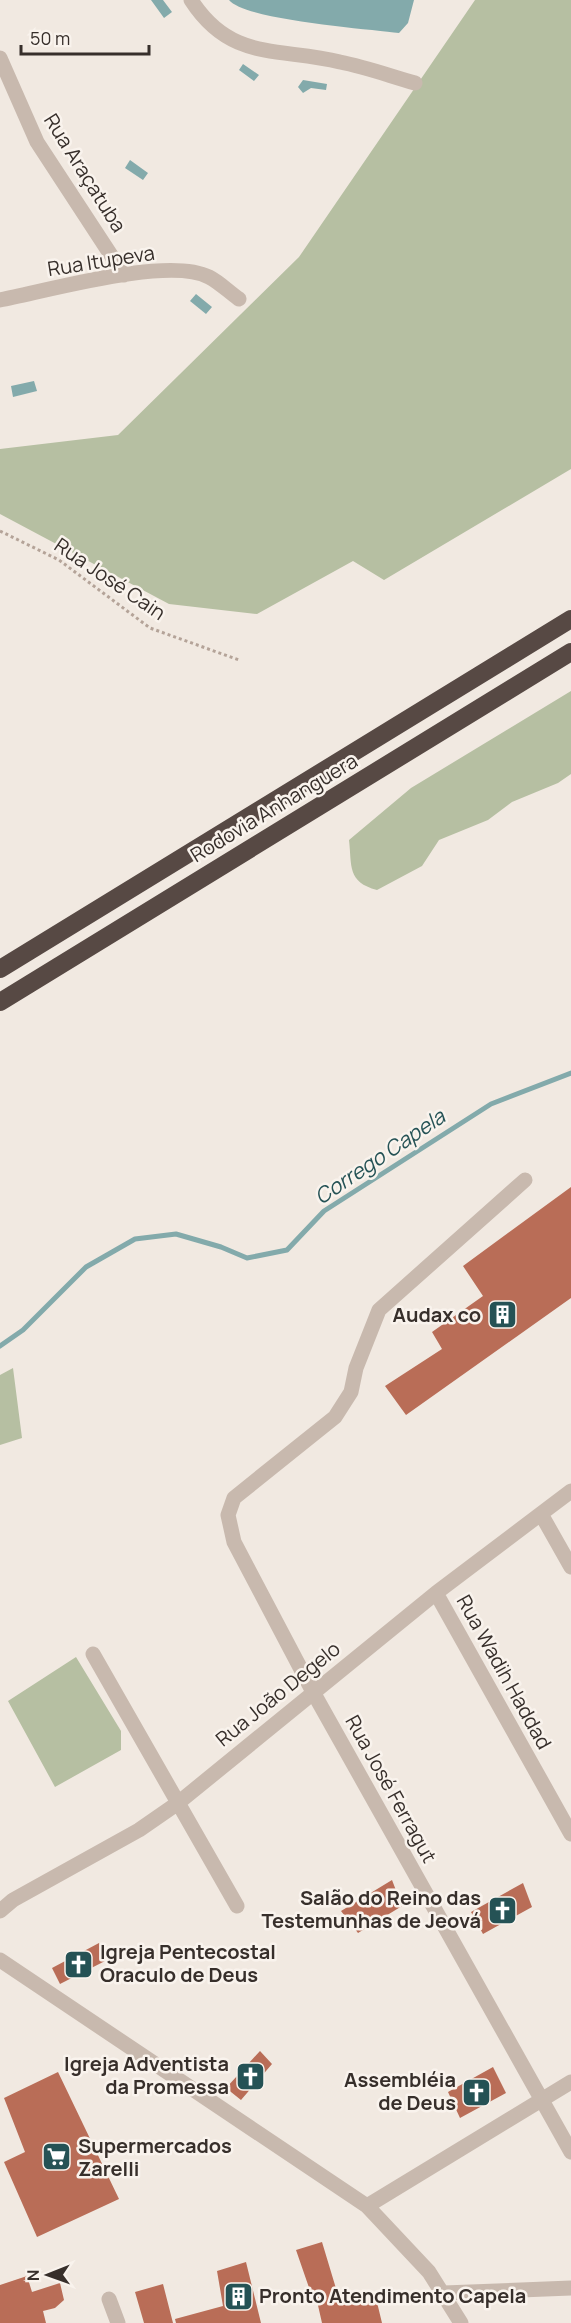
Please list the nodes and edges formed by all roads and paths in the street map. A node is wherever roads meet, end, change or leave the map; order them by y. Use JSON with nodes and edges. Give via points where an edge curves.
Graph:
{"nodes":[{"id":1,"x":191,"y":0,"type":"edge"},
{"id":2,"x":0,"y":58,"type":"edge"},
{"id":3,"x":415,"y":83,"type":"dead end"},
{"id":4,"x":124,"y":275,"type":"junction"},
{"id":5,"x":239,"y":299,"type":"dead end"},
{"id":6,"x":0,"y":300,"type":"edge"},
{"id":7,"x":0,"y":531,"type":"edge"},
{"id":8,"x":571,"y":619,"type":"edge"},
{"id":9,"x":571,"y":652,"type":"edge"},
{"id":10,"x":239,"y":660,"type":"dead end"},
{"id":11,"x":0,"y":969,"type":"edge"},
{"id":12,"x":0,"y":1002,"type":"edge"},
{"id":13,"x":525,"y":1180,"type":"dead end"},
{"id":14,"x":571,"y":1491,"type":"edge"},
{"id":15,"x":541,"y":1514,"type":"junction"},
{"id":16,"x":571,"y":1567,"type":"edge"},
{"id":17,"x":436,"y":1593,"type":"junction"},
{"id":18,"x":93,"y":1654,"type":"dead end"},
{"id":19,"x":313,"y":1692,"type":"junction"},
{"id":20,"x":178,"y":1803,"type":"junction"},
{"id":21,"x":571,"y":1834,"type":"edge"},
{"id":22,"x":237,"y":1906,"type":"dead end"},
{"id":23,"x":0,"y":1911,"type":"edge"},
{"id":24,"x":0,"y":1960,"type":"edge"},
{"id":25,"x":571,"y":2082,"type":"edge"},
{"id":26,"x":541,"y":2100,"type":"junction"},
{"id":27,"x":571,"y":2152,"type":"edge"},
{"id":28,"x":367,"y":2206,"type":"junction"},
{"id":29,"x":571,"y":2288,"type":"edge"},
{"id":30,"x":444,"y":2293,"type":"junction"},
{"id":31,"x":109,"y":2299,"type":"dead end"},
{"id":32,"x":118,"y":2323,"type":"edge"},
{"id":33,"x":462,"y":2323,"type":"edge"}],
"edges":[{"from":1,"to":3,"type":"street","via":[[204,20],[226,36],[259,51],[339,61]]},
{"from":2,"to":4,"type":"street","name":"Rua Araçatuba","via":[[37,142]]},
{"from":4,"to":5,"type":"street","name":"Rua Itupeva","via":[[188,271],[208,276]]},
{"from":4,"to":6,"type":"street","name":"Rua Itupeva"},
{"from":7,"to":10,"type":"path","name":"Rua José Cain","via":[[59,560],[150,628]]},
{"from":8,"to":11,"type":"highway","name":"Rodovia Anhanguera"},
{"from":9,"to":12,"type":"highway","name":"Rodovia Anhanguera"},
{"from":13,"to":19,"type":"street","name":"Rua José Ferragut","via":[[379,1310],[356,1368],[351,1392],[335,1417],[234,1498],[228,1515],[234,1542]]},
{"from":14,"to":15,"type":"street","name":"Rua João Degelo"},
{"from":15,"to":16,"type":"street"},
{"from":15,"to":17,"type":"street","name":"Rua João Degelo"},
{"from":17,"to":19,"type":"street","name":"Rua João Degelo"},
{"from":17,"to":21,"type":"street","name":"Rua Wadih Haddad"},
{"from":18,"to":20,"type":"street"},
{"from":19,"to":20,"type":"street","name":"Rua João Degelo"},
{"from":19,"to":26,"type":"street","name":"Rua José Ferragut"},
{"from":20,"to":22,"type":"street"},
{"from":20,"to":23,"type":"street","name":"Rua João Degelo"},
{"from":24,"to":28,"type":"street"},
{"from":25,"to":26,"type":"street"},
{"from":26,"to":27,"type":"street","name":"Rua José Ferragut"},
{"from":26,"to":28,"type":"street"},
{"from":28,"to":30,"type":"street"},
{"from":29,"to":30,"type":"street"},
{"from":30,"to":33,"type":"street"},
{"from":31,"to":32,"type":"street"}]}
